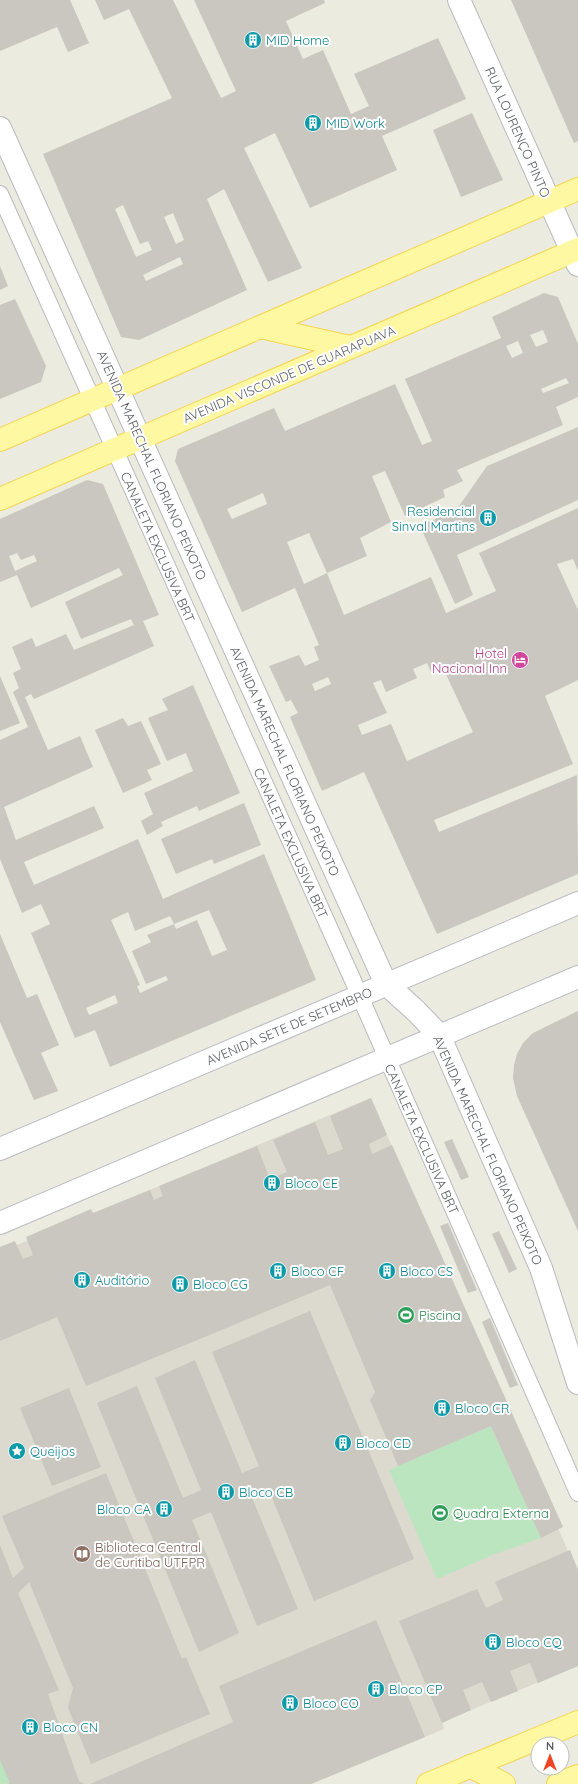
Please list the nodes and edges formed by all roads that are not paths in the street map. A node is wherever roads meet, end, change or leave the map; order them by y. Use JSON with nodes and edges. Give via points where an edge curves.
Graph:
{"nodes":[{"id":1,"x":459,"y":0,"type":"edge"},
{"id":2,"x":0,"y":128,"type":"edge"},
{"id":3,"x":578,"y":189,"type":"edge"},
{"id":4,"x":0,"y":194,"type":"edge"},
{"id":5,"x":550,"y":202,"type":"junction"},
{"id":6,"x":576,"y":255,"type":"edge"},
{"id":7,"x":260,"y":327,"type":"junction"},
{"id":8,"x":350,"y":348,"type":"junction"},
{"id":9,"x":117,"y":389,"type":"junction"},
{"id":10,"x":92,"y":400,"type":"junction"},
{"id":11,"x":140,"y":438,"type":"junction"},
{"id":12,"x":0,"y":440,"type":"edge"},
{"id":13,"x":114,"y":449,"type":"junction"},
{"id":14,"x":0,"y":499,"type":"edge"},
{"id":15,"x":578,"y":903,"type":"edge"},
{"id":16,"x":578,"y":977,"type":"edge"},
{"id":17,"x":386,"y":984,"type":"junction"},
{"id":18,"x":359,"y":996,"type":"junction"},
{"id":19,"x":439,"y":1035,"type":"junction"},
{"id":20,"x":386,"y":1058,"type":"junction"},
{"id":21,"x":0,"y":1149,"type":"edge"},
{"id":22,"x":0,"y":1222,"type":"edge"},
{"id":23,"x":578,"y":1383,"type":"edge"},
{"id":24,"x":578,"y":1493,"type":"edge"},
{"id":25,"x":578,"y":1722,"type":"edge"},
{"id":26,"x":470,"y":1766,"type":"junction"},
{"id":27,"x":578,"y":1776,"type":"edge"},
{"id":28,"x":429,"y":1784,"type":"edge"},
{"id":29,"x":504,"y":1784,"type":"edge"},
{"id":30,"x":558,"y":1784,"type":"edge"}],
"edges":[{"from":1,"to":5,"type":"street","name":"RUA LOURENÇO PINTO"},
{"from":2,"to":9,"type":"street","name":"AVENIDA MARECHAL FLORIANO PEIXOTO"},
{"from":3,"to":5,"type":"main road"},
{"from":4,"to":10,"type":"lane","name":"CANALETA EXCLUSIVA BRT"},
{"from":5,"to":6,"type":"street","name":"RUA LOURENÇO PINTO"},
{"from":5,"to":7,"type":"main road"},
{"from":6,"to":8,"type":"main road","name":"AVENIDA VISCONDE DE GUARAPUAVA"},
{"from":7,"to":8,"type":"main road"},
{"from":7,"to":9,"type":"main road"},
{"from":8,"to":11,"type":"main road","name":"AVENIDA VISCONDE DE GUARAPUAVA"},
{"from":9,"to":10,"type":"main road"},
{"from":9,"to":11,"type":"street","name":"AVENIDA MARECHAL FLORIANO PEIXOTO"},
{"from":10,"to":12,"type":"main road"},
{"from":10,"to":13,"type":"lane","name":"CANALETA EXCLUSIVA BRT"},
{"from":11,"to":13,"type":"main road","name":"AVENIDA VISCONDE DE GUARAPUAVA"},
{"from":11,"to":17,"type":"street","name":"AVENIDA MARECHAL FLORIANO PEIXOTO"},
{"from":13,"to":14,"type":"main road","name":"AVENIDA VISCONDE DE GUARAPUAVA"},
{"from":13,"to":18,"type":"lane","name":"CANALETA EXCLUSIVA BRT"},
{"from":15,"to":17,"type":"street","name":"AVENIDA SETE DE SETEMBRO"},
{"from":16,"to":19,"type":"street"},
{"from":17,"to":18,"type":"street","name":"AVENIDA SETE DE SETEMBRO"},
{"from":17,"to":19,"type":"street","name":"AVENIDA MARECHAL FLORIANO PEIXOTO"},
{"from":18,"to":20,"type":"lane","name":"CANALETA EXCLUSIVA BRT"},
{"from":18,"to":21,"type":"street","name":"AVENIDA SETE DE SETEMBRO"},
{"from":19,"to":20,"type":"street"},
{"from":19,"to":23,"type":"street","name":"AVENIDA MARECHAL FLORIANO PEIXOTO","via":[[541,1268]]},
{"from":20,"to":22,"type":"street"},
{"from":20,"to":24,"type":"lane","name":"CANALETA EXCLUSIVA BRT"},
{"from":25,"to":26,"type":"main road"},
{"from":26,"to":28,"type":"main road"},
{"from":26,"to":29,"type":"main road"},
{"from":27,"to":30,"type":"main road"}]}
